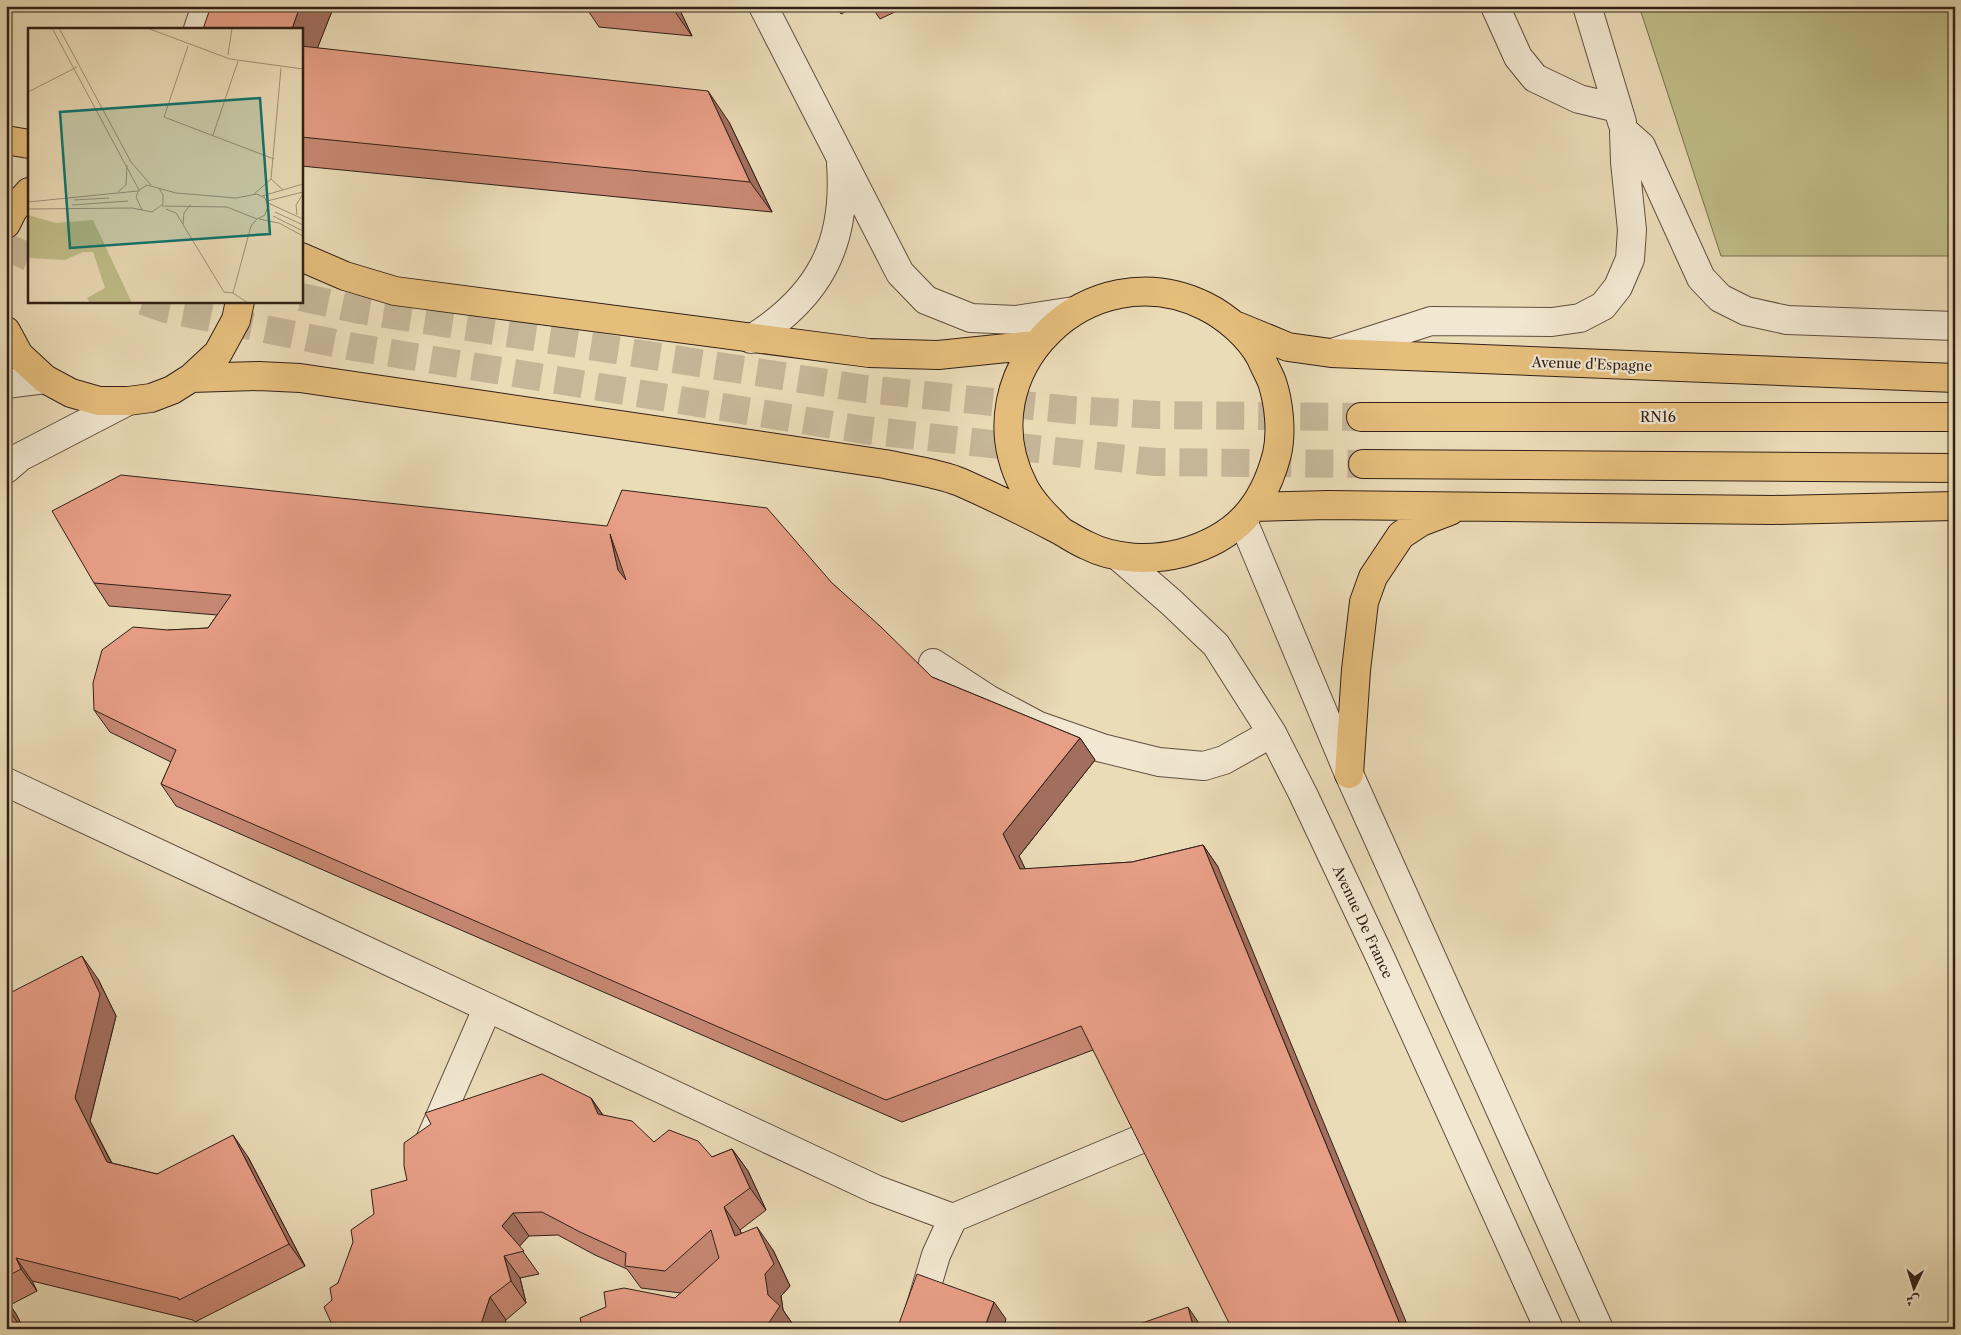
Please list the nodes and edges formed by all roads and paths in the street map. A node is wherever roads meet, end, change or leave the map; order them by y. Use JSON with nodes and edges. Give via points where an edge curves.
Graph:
{"nodes":[{"id":1,"x":206,"y":6,"type":"edge"},
{"id":2,"x":763,"y":6,"type":"edge"},
{"id":3,"x":1495,"y":6,"type":"edge"},
{"id":4,"x":1587,"y":6,"type":"edge"},
{"id":5,"x":198,"y":28,"type":"edge"},
{"id":6,"x":1621,"y":119,"type":"junction"},
{"id":7,"x":6,"y":140,"type":"edge"},
{"id":8,"x":28,"y":144,"type":"edge"},
{"id":9,"x":840,"y":155,"type":"junction"},
{"id":10,"x":28,"y":193,"type":"edge"},
{"id":11,"x":6,"y":224,"type":"edge"},
{"id":12,"x":302,"y":257,"type":"edge"},
{"id":13,"x":240,"y":302,"type":"edge"},
{"id":14,"x":1074,"y":311,"type":"junction"},
{"id":15,"x":1234,"y":325,"type":"junction"},
{"id":16,"x":1955,"y":326,"type":"edge"},
{"id":17,"x":6,"y":331,"type":"edge"},
{"id":18,"x":751,"y":339,"type":"junction"},
{"id":19,"x":1036,"y":345,"type":"junction"},
{"id":20,"x":1331,"y":353,"type":"junction"},
{"id":21,"x":191,"y":378,"type":"junction"},
{"id":22,"x":1955,"y":378,"type":"edge"},
{"id":23,"x":46,"y":379,"type":"junction"},
{"id":24,"x":6,"y":384,"type":"edge"},
{"id":25,"x":128,"y":401,"type":"junction"},
{"id":26,"x":1955,"y":416,"type":"edge"},
{"id":27,"x":1361,"y":417,"type":"tunnel mouth"},
{"id":28,"x":1363,"y":464,"type":"tunnel mouth"},
{"id":29,"x":1955,"y":468,"type":"edge"},
{"id":30,"x":6,"y":469,"type":"edge"},
{"id":31,"x":1463,"y":506,"type":"junction"},
{"id":32,"x":1955,"y":506,"type":"edge"},
{"id":33,"x":1248,"y":514,"type":"junction"},
{"id":34,"x":1061,"y":531,"type":"junction"},
{"id":35,"x":1118,"y":556,"type":"junction"},
{"id":36,"x":933,"y":663,"type":"dead end"},
{"id":37,"x":1272,"y":733,"type":"junction"},
{"id":38,"x":1349,"y":774,"type":"junction"},
{"id":39,"x":6,"y":782,"type":"edge"},
{"id":40,"x":487,"y":1009,"type":"junction"},
{"id":41,"x":1196,"y":1133,"type":"edge"},
{"id":42,"x":420,"y":1164,"type":"edge"},
{"id":43,"x":953,"y":1218,"type":"junction"},
{"id":44,"x":914,"y":1329,"type":"edge"},
{"id":45,"x":1549,"y":1329,"type":"edge"},
{"id":46,"x":1599,"y":1329,"type":"edge"}],
"edges":[{"from":1,"to":5,"type":"street"},
{"from":2,"to":9,"type":"street"},
{"from":3,"to":6,"type":"street","via":[[1518,57],[1535,78]]},
{"from":4,"to":6,"type":"street"},
{"from":6,"to":16,"type":"street","via":[[1641,146],[1701,278],[1720,298],[1746,311],[1787,320]]},
{"from":6,"to":20,"type":"street","via":[[1632,230],[1630,259],[1618,287],[1603,306],[1580,318],[1552,322],[1431,321]]},
{"from":7,"to":8,"type":"main road"},
{"from":9,"to":14,"type":"street","via":[[900,273],[926,300],[971,318],[1016,320]]},
{"from":9,"to":18,"type":"street","via":[[843,192],[838,230],[824,265],[794,308]]},
{"from":10,"to":11,"type":"main road"},
{"from":12,"to":18,"type":"main road","via":[[345,276],[395,291]]},
{"from":13,"to":21,"type":"main road","via":[[236,320],[218,353]]},
{"from":14,"to":15,"type":"main road","via":[[1102,298],[1132,291],[1163,292],[1192,300]]},
{"from":14,"to":19,"type":"main road"},
{"from":15,"to":20,"type":"main road","name":"Avenue d'Espagne","via":[[1288,346]]},
{"from":15,"to":33,"type":"main road","via":[[1261,359],[1272,382],[1279,416],[1278,451],[1267,484]]},
{"from":17,"to":23,"type":"main road","via":[[19,355]]},
{"from":18,"to":19,"type":"main road","via":[[870,353],[938,355]]},
{"from":19,"to":34,"type":"main road","via":[[1012,396],[1009,424],[1012,453],[1024,486],[1040,511]]},
{"from":20,"to":22,"type":"main road","name":"Avenue d'Espagne"},
{"from":21,"to":25,"type":"main road","via":[[151,398]]},
{"from":21,"to":34,"type":"main road","via":[[300,378],[885,464],[958,481]]},
{"from":23,"to":24,"type":"street"},
{"from":23,"to":25,"type":"main road","via":[[71,393],[99,401]]},
{"from":25,"to":30,"type":"street","via":[[20,457]]},
{"from":26,"to":27,"type":"main road","name":"RN16","number":"RN16"},
{"from":28,"to":29,"type":"main road"},
{"from":31,"to":32,"type":"main road","via":[[1773,510]]},
{"from":31,"to":33,"type":"main road","via":[[1328,505]]},
{"from":31,"to":38,"type":"main road","via":[[1421,522],[1401,535],[1373,576],[1364,602]]},
{"from":33,"to":35,"type":"main road","via":[[1206,546],[1163,558]]},
{"from":33,"to":38,"type":"street"},
{"from":34,"to":35,"type":"main road","via":[[1088,546]]},
{"from":35,"to":37,"type":"street","name":"Avenue De France","via":[[1216,645]]},
{"from":36,"to":37,"type":"street","via":[[988,699],[1039,726],[1102,748],[1159,762],[1204,766],[1224,760]]},
{"from":37,"to":45,"type":"street","name":"Avenue De France","via":[[1381,959]]},
{"from":38,"to":46,"type":"street"},
{"from":39,"to":40,"type":"street"},
{"from":40,"to":42,"type":"street"},
{"from":40,"to":43,"type":"street","via":[[875,1189]]},
{"from":41,"to":43,"type":"street","via":[[1179,1123]]},
{"from":43,"to":44,"type":"street","via":[[936,1255]]}]}
